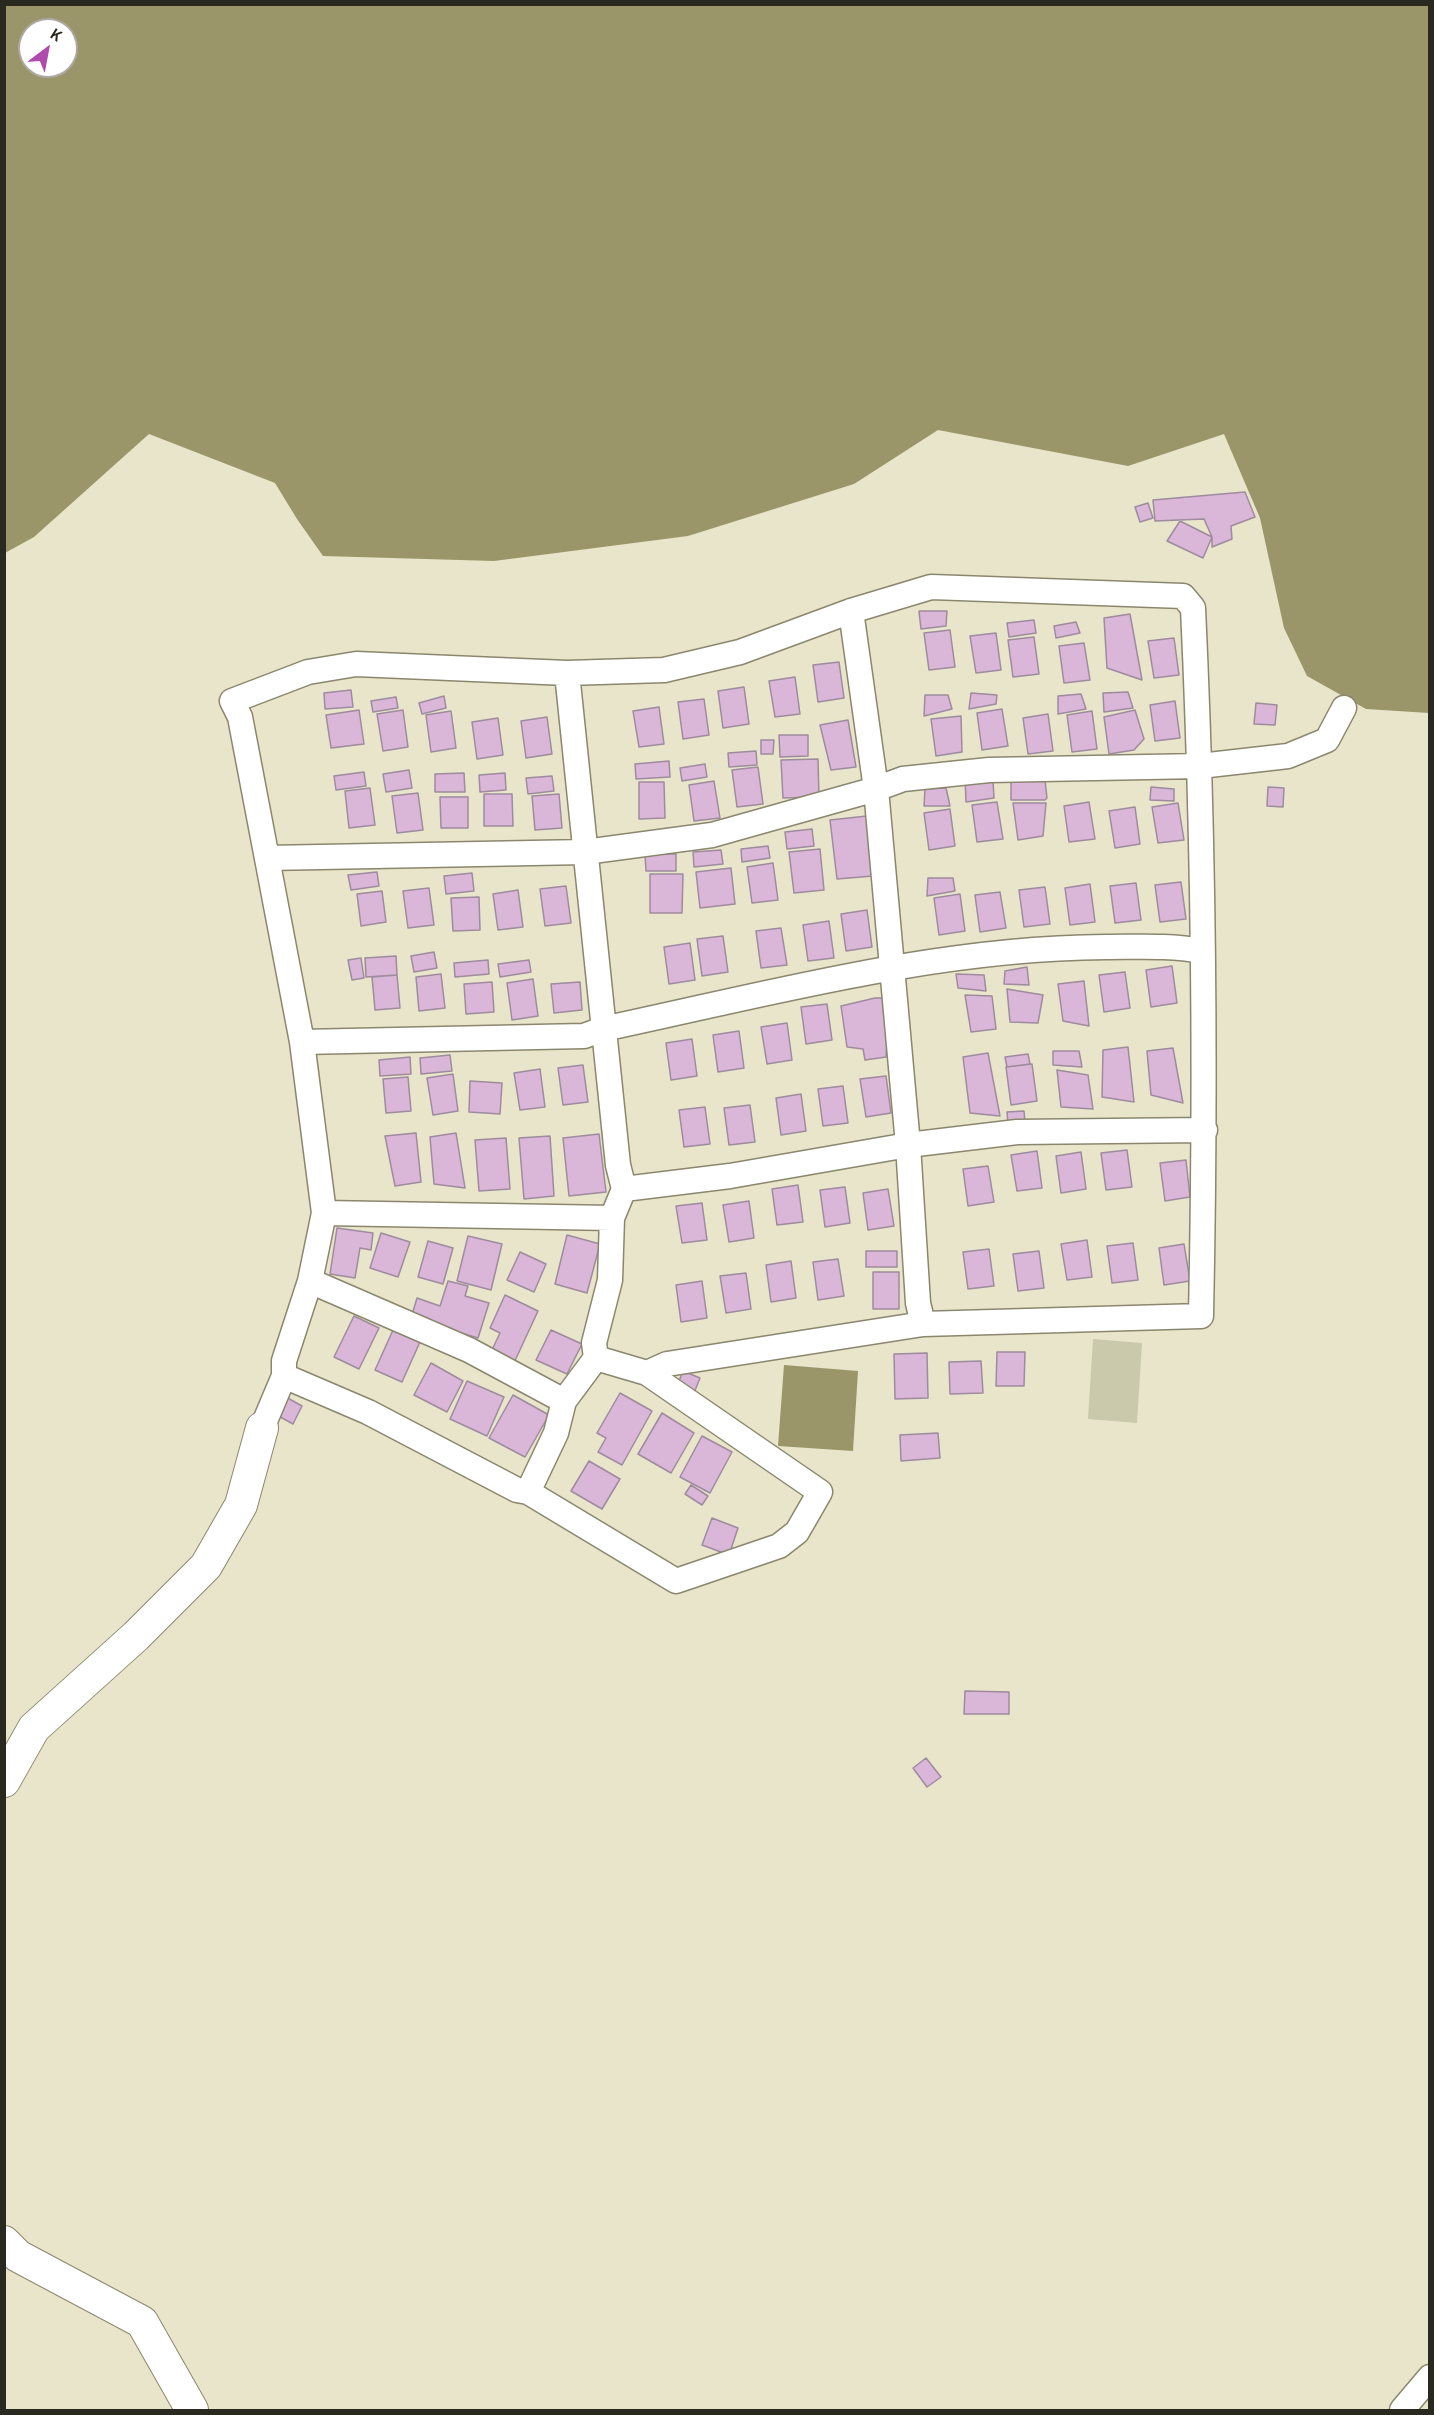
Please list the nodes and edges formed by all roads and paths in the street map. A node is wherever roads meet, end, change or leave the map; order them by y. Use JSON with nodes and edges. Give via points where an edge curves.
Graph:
{"nodes":[{"id":1,"x":851,"y":611,"type":"junction"},
{"id":2,"x":567,"y":673,"type":"junction"},
{"id":3,"x":1344,"y":708,"type":"dead end"},
{"id":4,"x":1200,"y":766,"type":"junction"},
{"id":5,"x":876,"y":789,"type":"junction"},
{"id":6,"x":585,"y":852,"type":"junction"},
{"id":7,"x":267,"y":858,"type":"junction"},
{"id":8,"x":1202,"y":951,"type":"junction"},
{"id":9,"x":892,"y":968,"type":"junction"},
{"id":10,"x":603,"y":1029,"type":"junction"},
{"id":11,"x":302,"y":1042,"type":"junction"},
{"id":12,"x":1205,"y":1130,"type":"junction"},
{"id":13,"x":908,"y":1145,"type":"junction"},
{"id":14,"x":624,"y":1189,"type":"junction"},
{"id":15,"x":324,"y":1213,"type":"junction"},
{"id":16,"x":612,"y":1218,"type":"junction"},
{"id":17,"x":310,"y":1281,"type":"junction"},
{"id":18,"x":923,"y":1324,"type":"junction"},
{"id":19,"x":596,"y":1358,"type":"junction"},
{"id":20,"x":647,"y":1373,"type":"junction"},
{"id":21,"x":284,"y":1376,"type":"junction"},
{"id":22,"x":564,"y":1401,"type":"junction"},
{"id":23,"x":262,"y":1428,"type":"joint"},
{"id":24,"x":528,"y":1492,"type":"junction"},
{"id":25,"x":4,"y":1781,"type":"edge"},
{"id":26,"x":9,"y":2248,"type":"edge"},
{"id":27,"x":1430,"y":2377,"type":"edge"},
{"id":28,"x":192,"y":2410,"type":"edge"},
{"id":29,"x":1402,"y":2410,"type":"edge"}],
"edges":[{"from":1,"to":2,"type":"street","via":[[740,652],[664,670]]},
{"from":1,"to":4,"type":"street","via":[[931,587],[1183,597],[1193,608]]},
{"from":1,"to":5,"type":"street"},
{"from":2,"to":6,"type":"street"},
{"from":2,"to":7,"type":"street","via":[[357,664],[308,672],[232,701],[240,717]]},
{"from":3,"to":4,"type":"street","via":[[1327,740],[1288,756]]},
{"from":4,"to":5,"type":"street","via":[[989,770],[903,779]]},
{"from":4,"to":8,"type":"street"},
{"from":5,"to":6,"type":"street","via":[[712,835]]},
{"from":5,"to":9,"type":"street"},
{"from":6,"to":7,"type":"street"},
{"from":6,"to":10,"type":"street"},
{"from":7,"to":11,"type":"street"},
{"from":8,"to":9,"type":"street","via":[[1181,947],[1056,947]]},
{"from":8,"to":12,"type":"street"},
{"from":9,"to":10,"type":"street"},
{"from":9,"to":13,"type":"street"},
{"from":10,"to":11,"type":"street","via":[[584,1036]]},
{"from":10,"to":14,"type":"street"},
{"from":11,"to":15,"type":"street"},
{"from":12,"to":13,"type":"street","via":[[1017,1132]]},
{"from":12,"to":18,"type":"street","via":[[1201,1316]]},
{"from":13,"to":14,"type":"street","via":[[730,1176]]},
{"from":13,"to":18,"type":"street","via":[[918,1303]]},
{"from":14,"to":16,"type":"street"},
{"from":15,"to":16,"type":"street"},
{"from":15,"to":17,"type":"street"},
{"from":16,"to":19,"type":"street","via":[[610,1280],[594,1343]]},
{"from":17,"to":21,"type":"street","via":[[284,1361]]},
{"from":17,"to":22,"type":"street","via":[[469,1350]]},
{"from":18,"to":20,"type":"street","via":[[667,1364]]},
{"from":19,"to":20,"type":"street"},
{"from":19,"to":22,"type":"street"},
{"from":20,"to":24,"type":"street","via":[[820,1492],[796,1532],[778,1546],[676,1581]]},
{"from":21,"to":23,"type":"street"},
{"from":21,"to":24,"type":"street","via":[[368,1412],[516,1490]]},
{"from":22,"to":24,"type":"street","via":[[556,1433]]},
{"from":23,"to":25,"type":"main road","via":[[241,1505],[206,1566],[34,1728]]},
{"from":26,"to":28,"type":"main road","via":[[142,2322]]},
{"from":27,"to":29,"type":"street"}]}
